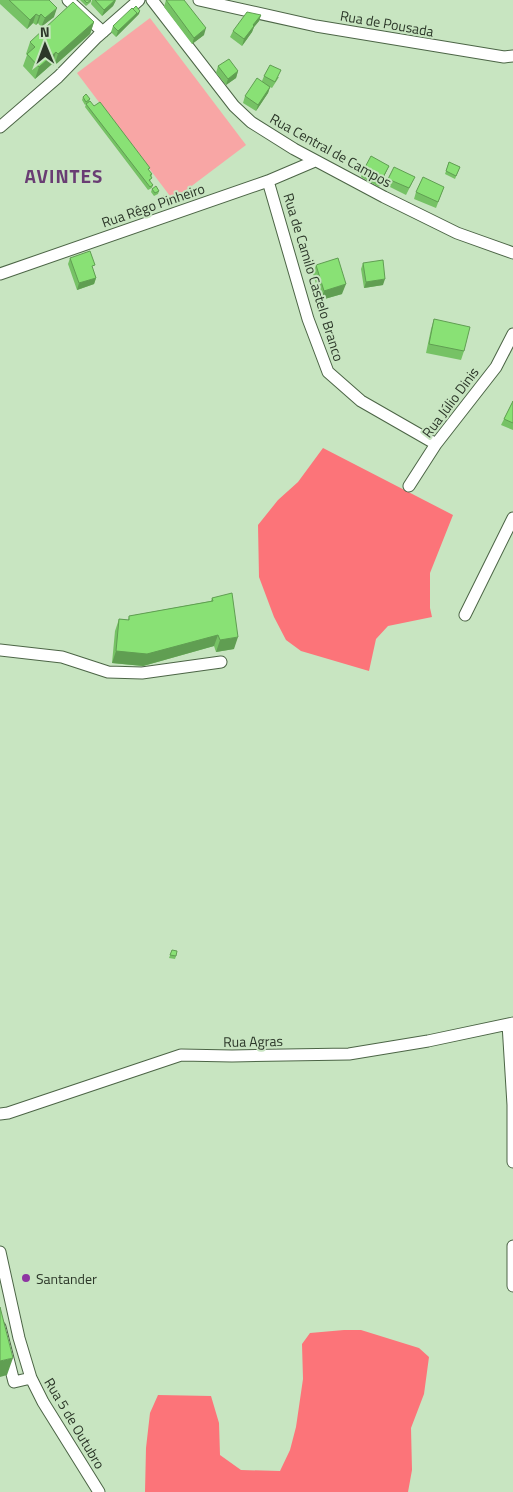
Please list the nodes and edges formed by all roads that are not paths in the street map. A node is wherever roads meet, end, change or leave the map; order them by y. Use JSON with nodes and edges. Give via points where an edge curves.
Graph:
{"nodes":[{"id":1,"x":68,"y":0,"type":"edge"},
{"id":2,"x":138,"y":0,"type":"edge"},
{"id":3,"x":152,"y":0,"type":"edge"},
{"id":4,"x":199,"y":0,"type":"edge"},
{"id":5,"x":103,"y":32,"type":"junction"},
{"id":6,"x":513,"y":56,"type":"edge"},
{"id":7,"x":0,"y":127,"type":"edge"},
{"id":8,"x":316,"y":161,"type":"junction"},
{"id":9,"x":268,"y":181,"type":"junction"},
{"id":10,"x":513,"y":253,"type":"edge"},
{"id":11,"x":0,"y":274,"type":"edge"},
{"id":12,"x":513,"y":334,"type":"edge"},
{"id":13,"x":436,"y":444,"type":"junction"},
{"id":14,"x":409,"y":486,"type":"dead end"},
{"id":15,"x":513,"y":518,"type":"edge"},
{"id":16,"x":465,"y":615,"type":"dead end"},
{"id":17,"x":0,"y":650,"type":"edge"},
{"id":18,"x":222,"y":662,"type":"dead end"},
{"id":19,"x":510,"y":1024,"type":"edge"},
{"id":20,"x":0,"y":1114,"type":"edge"},
{"id":21,"x":513,"y":1162,"type":"edge"},
{"id":22,"x":513,"y":1246,"type":"edge"},
{"id":23,"x":0,"y":1252,"type":"edge"},
{"id":24,"x":513,"y":1286,"type":"edge"},
{"id":25,"x":0,"y":1327,"type":"edge"},
{"id":26,"x":31,"y":1378,"type":"junction"},
{"id":27,"x":99,"y":1492,"type":"edge"}],
"edges":[{"from":1,"to":5,"type":"street"},
{"from":2,"to":5,"type":"street"},
{"from":3,"to":8,"type":"street","name":"Rua Central de Campos","via":[[234,106],[252,122]]},
{"from":4,"to":6,"type":"street","name":"Rua de Pousada","via":[[316,26],[449,49]]},
{"from":5,"to":7,"type":"street","via":[[58,77]]},
{"from":8,"to":9,"type":"street","name":"Rua Rêgo Pinheiro"},
{"from":8,"to":10,"type":"street","name":"Rua Central de Campos","via":[[457,233]]},
{"from":9,"to":11,"type":"street","name":"Rua Rêgo Pinheiro"},
{"from":9,"to":13,"type":"street","name":"Rua de Camilo Castelo Branco","via":[[308,319],[328,372],[361,401]]},
{"from":12,"to":13,"type":"street","name":"Rua Júlio Dinis","via":[[496,366]]},
{"from":13,"to":14,"type":"street","name":"Rua Júlio Dinis"},
{"from":15,"to":16,"type":"street"},
{"from":17,"to":18,"type":"street","via":[[62,656],[108,672],[142,673]]},
{"from":19,"to":20,"type":"street","name":"Rua Agras","via":[[349,1054],[181,1055]]},
{"from":19,"to":21,"type":"street"},
{"from":22,"to":24,"type":"street"},
{"from":23,"to":26,"type":"street","name":"Rua 5 de Outubro"},
{"from":25,"to":26,"type":"street","via":[[14,1382]]},
{"from":26,"to":27,"type":"street","name":"Rua 5 de Outubro"}]}
